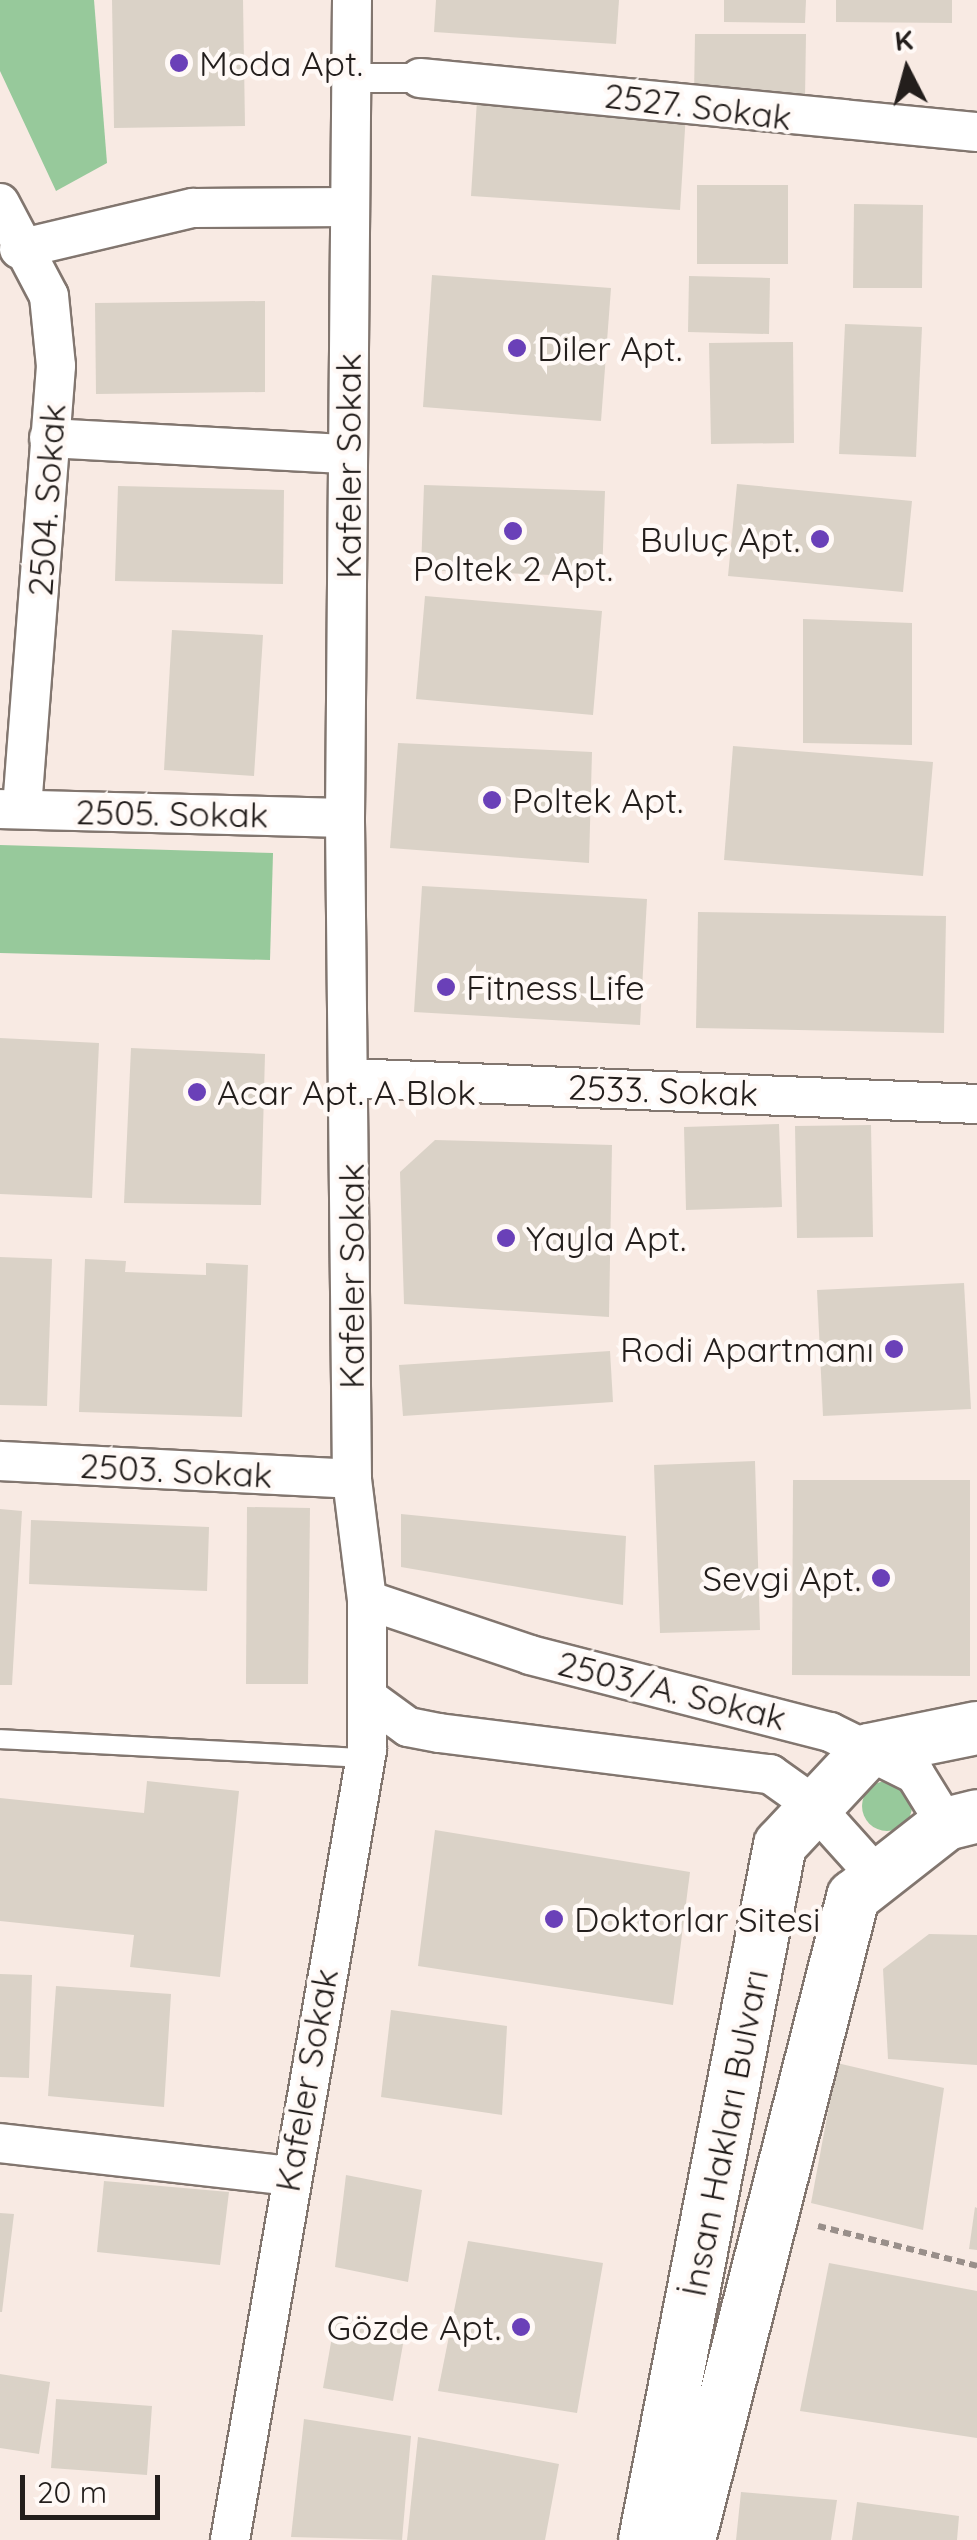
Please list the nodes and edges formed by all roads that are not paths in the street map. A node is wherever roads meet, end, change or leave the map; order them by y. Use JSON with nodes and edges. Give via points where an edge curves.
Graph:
{"nodes":[{"id":1,"x":352,"y":0,"type":"edge"},
{"id":2,"x":352,"y":78,"type":"junction"},
{"id":3,"x":420,"y":78,"type":"joint"},
{"id":4,"x":977,"y":132,"type":"edge"},
{"id":5,"x":0,"y":203,"type":"edge"},
{"id":6,"x":350,"y":207,"type":"junction"},
{"id":7,"x":18,"y":250,"type":"junction"},
{"id":8,"x":50,"y":438,"type":"junction"},
{"id":9,"x":348,"y":454,"type":"junction"},
{"id":10,"x":11,"y":809,"type":"edge"},
{"id":11,"x":345,"y":818,"type":"junction"},
{"id":12,"x":349,"y":1078,"type":"junction"},
{"id":13,"x":977,"y":1104,"type":"edge"},
{"id":14,"x":0,"y":1461,"type":"edge"},
{"id":15,"x":352,"y":1479,"type":"junction"},
{"id":16,"x":367,"y":1600,"type":"junction"},
{"id":17,"x":367,"y":1697,"type":"junction"},
{"id":18,"x":977,"y":1728,"type":"edge"},
{"id":19,"x":0,"y":1738,"type":"edge"},
{"id":20,"x":869,"y":1750,"type":"junction"},
{"id":21,"x":366,"y":1758,"type":"junction"},
{"id":22,"x":811,"y":1804,"type":"junction"},
{"id":23,"x":961,"y":1820,"type":"edge"},
{"id":24,"x":874,"y":1874,"type":"junction"},
{"id":25,"x":0,"y":2143,"type":"edge"},
{"id":26,"x":288,"y":2176,"type":"junction"},
{"id":27,"x":230,"y":2540,"type":"edge"},
{"id":28,"x":645,"y":2540,"type":"edge"},
{"id":29,"x":689,"y":2540,"type":"edge"}],
"edges":[{"from":1,"to":2,"type":"street","name":"Kafeler Sokak"},
{"from":2,"to":3,"type":"street"},
{"from":2,"to":6,"type":"street","name":"Kafeler Sokak"},
{"from":3,"to":4,"type":"street","name":"2527. Sokak"},
{"from":5,"to":7,"type":"street","name":"2504. Sokak"},
{"from":6,"to":7,"type":"street","via":[[193,208]]},
{"from":6,"to":9,"type":"street","name":"Kafeler Sokak"},
{"from":7,"to":8,"type":"street","name":"2504. Sokak","via":[[49,296]]},
{"from":8,"to":9,"type":"street"},
{"from":8,"to":10,"type":"street","name":"2504. Sokak","via":[[51,513]]},
{"from":9,"to":11,"type":"street","name":"Kafeler Sokak"},
{"from":10,"to":11,"type":"street","name":"2505. Sokak"},
{"from":11,"to":12,"type":"street","name":"Kafeler Sokak"},
{"from":12,"to":13,"type":"street","name":"2533. Sokak"},
{"from":12,"to":15,"type":"street","name":"Kafeler Sokak"},
{"from":14,"to":15,"type":"street","name":"2503. Sokak"},
{"from":15,"to":16,"type":"street","name":"Kafeler Sokak"},
{"from":16,"to":17,"type":"street","name":"Kafeler Sokak"},
{"from":16,"to":20,"type":"street","name":"2503/A. Sokak","via":[[530,1654],[778,1714]]},
{"from":17,"to":21,"type":"street","name":"Kafeler Sokak"},
{"from":17,"to":22,"type":"street","via":[[408,1727],[689,1758],[770,1774]]},
{"from":18,"to":20,"type":"main road"},
{"from":19,"to":21,"type":"lane"},
{"from":20,"to":22,"type":"main road","name":"İnsan Hakları Bulvarı"},
{"from":20,"to":23,"type":"street","name":"2503/A. Sokak","via":[[916,1774]]},
{"from":21,"to":26,"type":"street","name":"Kafeler Sokak"},
{"from":22,"to":24,"type":"street"},
{"from":22,"to":28,"type":"main road","name":"İnsan Hakları Bulvarı","via":[[780,1845]]},
{"from":23,"to":24,"type":"main road","name":"İnsan Hakları Bulvarı"},
{"from":24,"to":29,"type":"main road","name":"İnsan Hakları Bulvarı","via":[[853,1897]]},
{"from":25,"to":26,"type":"street"},
{"from":26,"to":27,"type":"street","name":"Kafeler Sokak"}]}
